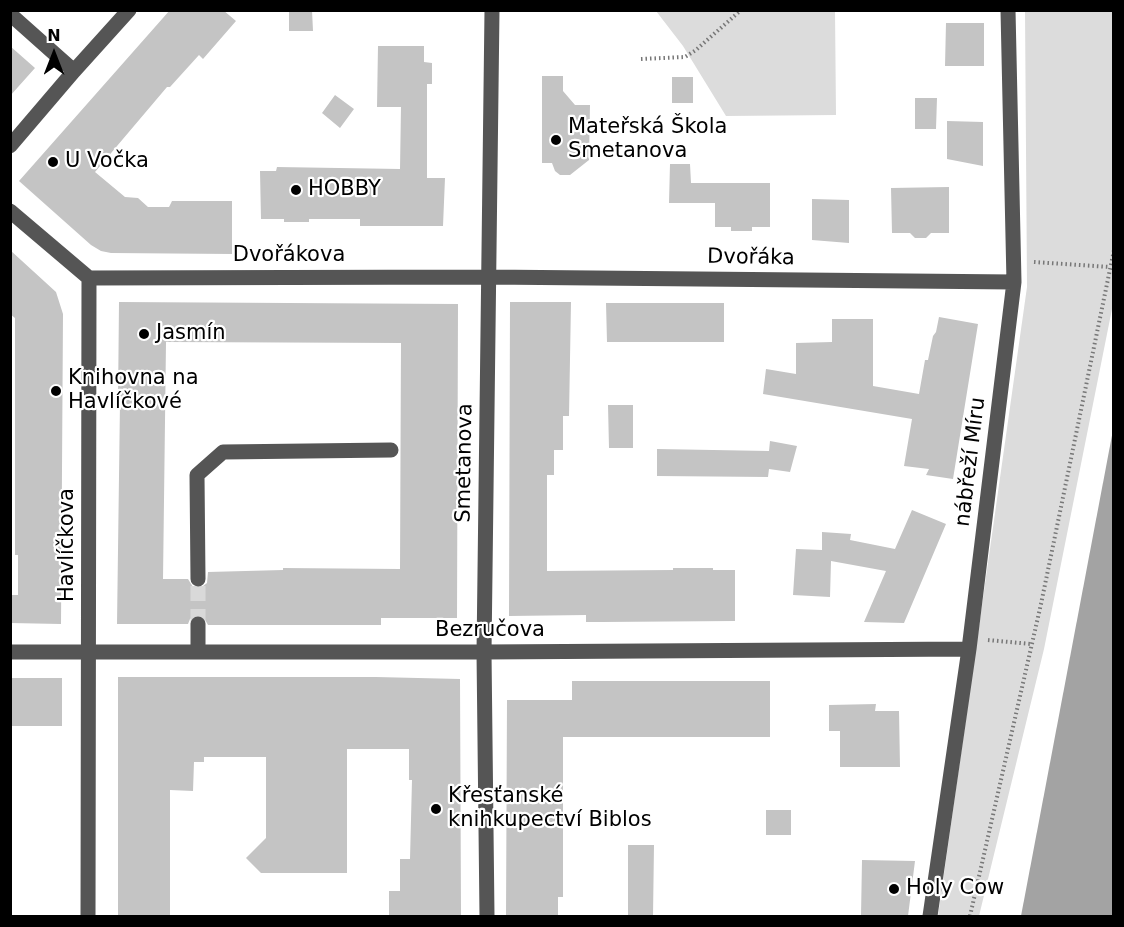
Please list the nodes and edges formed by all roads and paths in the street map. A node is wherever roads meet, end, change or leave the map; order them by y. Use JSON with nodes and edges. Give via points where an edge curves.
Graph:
{"nodes":[{"id":1,"x":129,"y":10,"type":"edge"},
{"id":2,"x":492,"y":10,"type":"edge"},
{"id":3,"x":741,"y":10,"type":"edge"},
{"id":4,"x":1008,"y":10,"type":"edge"},
{"id":5,"x":10,"y":14,"type":"edge"},
{"id":6,"x":641,"y":59,"type":"dead end"},
{"id":7,"x":74,"y":71,"type":"junction"},
{"id":8,"x":10,"y":146,"type":"edge"},
{"id":9,"x":10,"y":211,"type":"edge"},
{"id":10,"x":1113,"y":250,"type":"edge"},
{"id":11,"x":1015,"y":261,"type":"junction"},
{"id":12,"x":1110,"y":267,"type":"junction"},
{"id":13,"x":488,"y":277,"type":"junction"},
{"id":14,"x":89,"y":278,"type":"junction"},
{"id":15,"x":1014,"y":282,"type":"junction"},
{"id":16,"x":391,"y":450,"type":"dead end"},
{"id":17,"x":198,"y":579,"type":"tunnel mouth"},
{"id":18,"x":198,"y":624,"type":"tunnel mouth"},
{"id":19,"x":1031,"y":645,"type":"junction"},
{"id":20,"x":969,"y":649,"type":"junction"},
{"id":21,"x":10,"y":651,"type":"edge"},
{"id":22,"x":90,"y":652,"type":"junction"},
{"id":23,"x":198,"y":652,"type":"junction"},
{"id":24,"x":484,"y":652,"type":"junction"},
{"id":25,"x":88,"y":916,"type":"edge"},
{"id":26,"x":487,"y":916,"type":"edge"},
{"id":27,"x":930,"y":916,"type":"edge"},
{"id":28,"x":970,"y":916,"type":"edge"}],
"edges":[{"from":1,"to":7,"type":"street"},
{"from":2,"to":13,"type":"street","name":"Smetanova"},
{"from":3,"to":6,"type":"path","via":[[685,57]]},
{"from":4,"to":11,"type":"street","name":"nábřeží Míru"},
{"from":5,"to":7,"type":"street"},
{"from":7,"to":8,"type":"street"},
{"from":9,"to":14,"type":"street"},
{"from":10,"to":12,"type":"path"},
{"from":11,"to":12,"type":"path"},
{"from":11,"to":15,"type":"street","name":"nábřeží Míru"},
{"from":12,"to":19,"type":"path"},
{"from":13,"to":14,"type":"street","name":"Dvořákova"},
{"from":13,"to":15,"type":"street","name":"Dvořáka"},
{"from":13,"to":24,"type":"street","name":"Smetanova"},
{"from":14,"to":22,"type":"street","name":"Havlíčkova"},
{"from":15,"to":20,"type":"street","name":"nábřeží Míru"},
{"from":16,"to":17,"type":"street","via":[[223,452],[197,475]]},
{"from":18,"to":23,"type":"street"},
{"from":19,"to":20,"type":"path","via":[[987,640]]},
{"from":19,"to":28,"type":"path"},
{"from":20,"to":24,"type":"street","name":"Bezručova"},
{"from":20,"to":27,"type":"street","name":"nábřeží Míru"},
{"from":21,"to":22,"type":"street","name":"Bezručova"},
{"from":22,"to":23,"type":"street","name":"Bezručova"},
{"from":22,"to":25,"type":"street","name":"Havlíčkova"},
{"from":23,"to":24,"type":"street","name":"Bezručova"},
{"from":24,"to":26,"type":"street","name":"Smetanova"}]}
